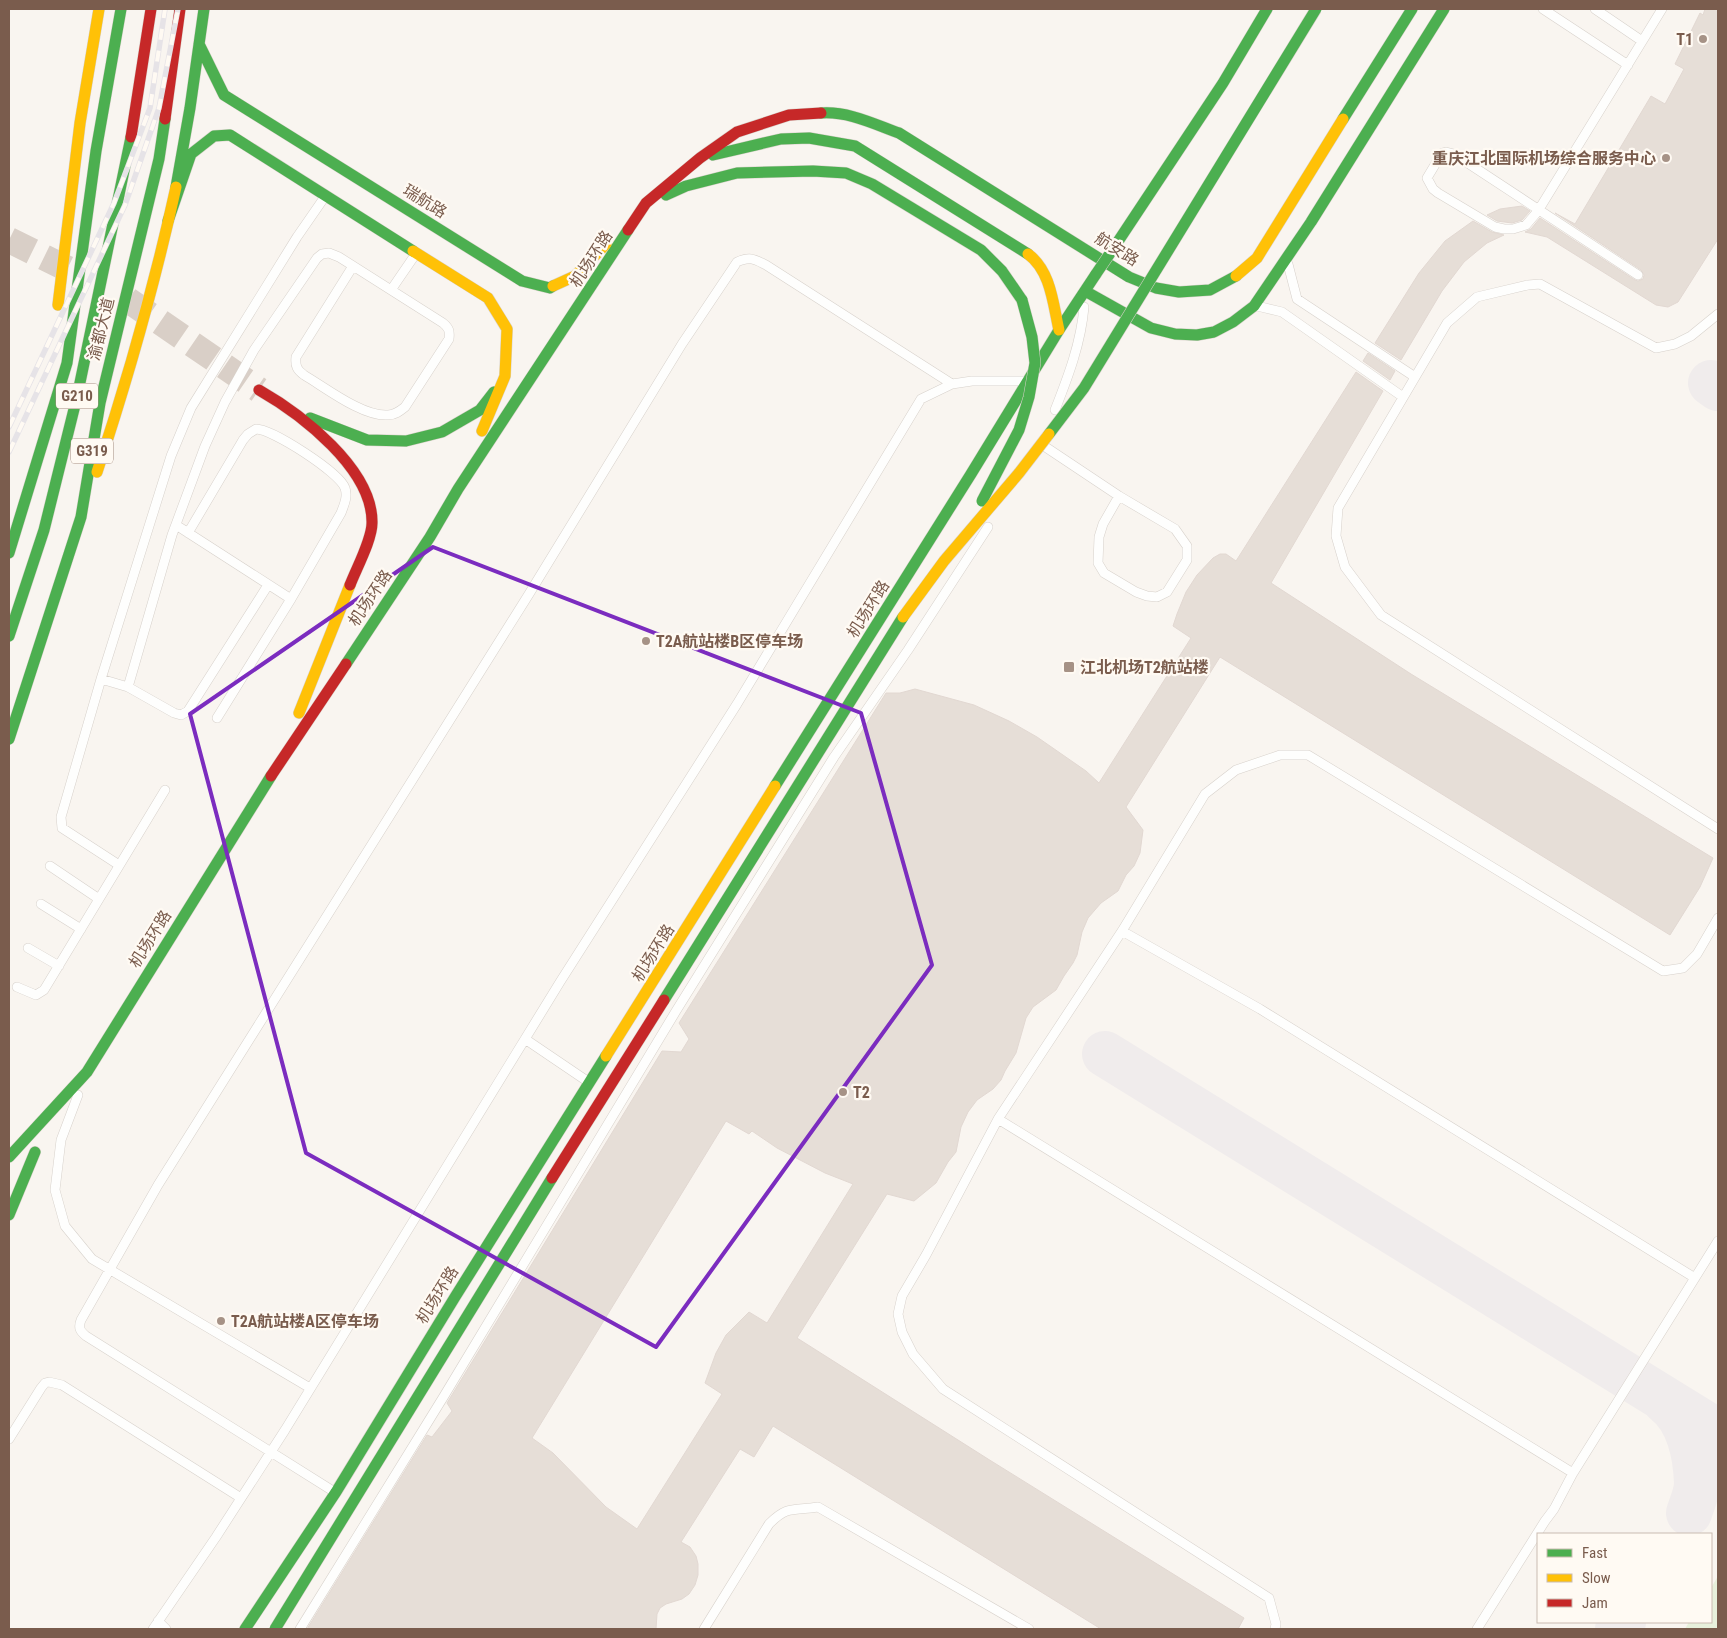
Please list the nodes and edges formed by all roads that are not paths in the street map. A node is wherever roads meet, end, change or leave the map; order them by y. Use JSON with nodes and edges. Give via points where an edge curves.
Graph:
{"nodes":[{"id":1,"x":99,"y":9,"type":"edge"},
{"id":2,"x":121,"y":9,"type":"edge"},
{"id":3,"x":151,"y":9,"type":"edge"},
{"id":4,"x":180,"y":9,"type":"edge"},
{"id":5,"x":204,"y":9,"type":"edge"},
{"id":6,"x":1267,"y":9,"type":"edge"},
{"id":7,"x":1316,"y":9,"type":"edge"},
{"id":8,"x":1412,"y":9,"type":"edge"},
{"id":9,"x":1444,"y":9,"type":"edge"},
{"id":10,"x":1543,"y":9,"type":"edge"},
{"id":11,"x":1595,"y":9,"type":"edge"},
{"id":12,"x":1662,"y":9,"type":"edge"},
{"id":13,"x":1642,"y":41,"type":"junction"},
{"id":14,"x":199,"y":44,"type":"junction"},
{"id":15,"x":1628,"y":65,"type":"junction"},
{"id":16,"x":700,"y":158,"type":"junction"},
{"id":17,"x":325,"y":195,"type":"junction"},
{"id":18,"x":646,"y":204,"type":"junction"},
{"id":19,"x":1538,"y":211,"type":"junction"},
{"id":20,"x":168,"y":221,"type":"junction"},
{"id":21,"x":417,"y":253,"type":"junction"},
{"id":22,"x":1286,"y":258,"type":"junction"},
{"id":23,"x":353,"y":266,"type":"junction"},
{"id":24,"x":1638,"y":275,"type":"dead end"},
{"id":25,"x":592,"y":287,"type":"junction"},
{"id":26,"x":391,"y":290,"type":"junction"},
{"id":27,"x":1085,"y":292,"type":"junction"},
{"id":28,"x":1254,"y":306,"type":"junction"},
{"id":29,"x":57,"y":312,"type":"dead end"},
{"id":30,"x":1718,"y":314,"type":"edge"},
{"id":31,"x":1059,"y":330,"type":"junction"},
{"id":32,"x":546,"y":335,"type":"dead end"},
{"id":33,"x":519,"y":362,"type":"dead end"},
{"id":34,"x":506,"y":376,"type":"junction"},
{"id":35,"x":1415,"y":378,"type":"junction"},
{"id":36,"x":1028,"y":380,"type":"junction"},
{"id":37,"x":952,"y":384,"type":"junction"},
{"id":38,"x":259,"y":390,"type":"tunnel mouth"},
{"id":39,"x":1403,"y":397,"type":"junction"},
{"id":40,"x":295,"y":412,"type":"junction"},
{"id":41,"x":1041,"y":445,"type":"junction"},
{"id":42,"x":458,"y":489,"type":"junction"},
{"id":43,"x":1119,"y":496,"type":"junction"},
{"id":44,"x":81,"y":517,"type":"junction"},
{"id":45,"x":176,"y":525,"type":"junction"},
{"id":46,"x":188,"y":533,"type":"junction"},
{"id":47,"x":961,"y":541,"type":"junction"},
{"id":48,"x":9,"y":553,"type":"edge"},
{"id":49,"x":268,"y":585,"type":"junction"},
{"id":50,"x":291,"y":599,"type":"junction"},
{"id":51,"x":9,"y":636,"type":"edge"},
{"id":52,"x":101,"y":679,"type":"junction"},
{"id":53,"x":128,"y":687,"type":"junction"},
{"id":54,"x":217,"y":718,"type":"dead end"},
{"id":55,"x":9,"y":739,"type":"edge"},
{"id":56,"x":280,"y":762,"type":"junction"},
{"id":57,"x":165,"y":790,"type":"dead end"},
{"id":58,"x":1718,"y":829,"type":"edge"},
{"id":59,"x":119,"y":865,"type":"junction"},
{"id":60,"x":50,"y":866,"type":"dead end"},
{"id":61,"x":99,"y":898,"type":"junction"},
{"id":62,"x":41,"y":904,"type":"dead end"},
{"id":63,"x":1718,"y":918,"type":"edge"},
{"id":64,"x":81,"y":929,"type":"junction"},
{"id":65,"x":1122,"y":931,"type":"junction"},
{"id":66,"x":28,"y":948,"type":"dead end"},
{"id":67,"x":58,"y":966,"type":"junction"},
{"id":68,"x":17,"y":987,"type":"dead end"},
{"id":69,"x":525,"y":1039,"type":"junction"},
{"id":70,"x":87,"y":1072,"type":"junction"},
{"id":71,"x":590,"y":1083,"type":"junction"},
{"id":72,"x":998,"y":1119,"type":"junction"},
{"id":73,"x":56,"y":1120,"type":"dead end"},
{"id":74,"x":38,"y":1148,"type":"joint"},
{"id":75,"x":9,"y":1157,"type":"edge"},
{"id":76,"x":9,"y":1193,"type":"edge"},
{"id":77,"x":9,"y":1215,"type":"edge"},
{"id":78,"x":1718,"y":1241,"type":"edge"},
{"id":79,"x":109,"y":1270,"type":"junction"},
{"id":80,"x":1695,"y":1278,"type":"junction"},
{"id":81,"x":310,"y":1388,"type":"junction"},
{"id":82,"x":9,"y":1439,"type":"edge"},
{"id":83,"x":271,"y":1452,"type":"junction"},
{"id":84,"x":1573,"y":1473,"type":"junction"},
{"id":85,"x":336,"y":1492,"type":"junction"},
{"id":86,"x":241,"y":1498,"type":"junction"},
{"id":87,"x":1537,"y":1533,"type":"edge"},
{"id":88,"x":1537,"y":1534,"type":"edge"},
{"id":89,"x":158,"y":1621,"type":"junction"},
{"id":90,"x":153,"y":1629,"type":"edge"},
{"id":91,"x":166,"y":1629,"type":"edge"},
{"id":92,"x":245,"y":1629,"type":"edge"},
{"id":93,"x":275,"y":1629,"type":"edge"},
{"id":94,"x":300,"y":1629,"type":"edge"},
{"id":95,"x":704,"y":1629,"type":"edge"},
{"id":96,"x":1028,"y":1629,"type":"edge"},
{"id":97,"x":1275,"y":1629,"type":"edge"},
{"id":98,"x":1477,"y":1629,"type":"edge"}],
"edges":[{"from":1,"to":29,"type":"main road","via":[[80,123]]},
{"from":2,"to":48,"type":"main road","via":[[96,151],[67,363]]},
{"from":3,"to":51,"type":"main road","name":"渝都大道","number":"G210","via":[[129,152],[77,397],[44,530]]},
{"from":4,"to":44,"type":"main road","name":"渝都大道","number":"G319","via":[[159,159],[100,403]]},
{"from":5,"to":14,"type":"main road"},
{"from":6,"to":27,"type":"main road","name":"机场环路","bridge":true,"via":[[1223,83]]},
{"from":7,"to":47,"type":"main road","bridge":true,"via":[[1084,388],[1019,473]]},
{"from":8,"to":16,"type":"main road","name":"航安路","via":[[1258,258],[1210,290],[1179,292],[1156,288],[1129,277],[898,133],[836,112],[789,115],[737,132]]},
{"from":9,"to":22,"type":"main road"},
{"from":10,"to":15,"type":"lane"},
{"from":11,"to":13,"type":"lane"},
{"from":12,"to":13,"type":"lane"},
{"from":13,"to":15,"type":"lane"},
{"from":14,"to":18,"type":"main road","name":"瑞航路","via":[[224,95],[522,281],[550,288],[576,276]]},
{"from":14,"to":20,"type":"main road","via":[[185,140]]},
{"from":15,"to":19,"type":"lane"},
{"from":16,"to":18,"type":"main road","name":"机场环路"},
{"from":16,"to":31,"type":"main road","via":[[780,139],[832,140],[854,146],[1036,260],[1048,280]]},
{"from":17,"to":20,"type":"main road","via":[[230,135],[214,136],[191,154]]},
{"from":17,"to":21,"type":"main road"},
{"from":17,"to":52,"type":"lane","via":[[191,408],[171,456]]},
{"from":18,"to":25,"type":"main road","name":"机场环路"},
{"from":18,"to":47,"type":"main road","bridge":true,"via":[[686,186],[737,173],[846,173],[872,184],[981,250],[1002,271],[1022,300],[1035,362],[1019,430]]},
{"from":19,"to":19,"type":"lane","via":[[1526,225],[1513,229],[1495,226],[1438,193],[1427,178],[1442,153],[1454,154]]},
{"from":19,"to":24,"type":"lane"},
{"from":20,"to":44,"type":"main road","via":[[118,411]]},
{"from":21,"to":26,"type":"lane"},
{"from":21,"to":34,"type":"main road","via":[[488,298],[507,329]]},
{"from":22,"to":28,"type":"main road"},
{"from":22,"to":35,"type":"lane","via":[[1297,299]]},
{"from":23,"to":26,"type":"lane"},
{"from":23,"to":26,"type":"lane","via":[[296,357],[295,364],[304,375],[366,412],[378,415],[396,413],[405,407],[449,339],[450,332],[443,323]]},
{"from":23,"to":45,"type":"lane","via":[[329,253],[322,254],[306,273],[254,350],[225,402]]},
{"from":25,"to":32,"type":"main road"},
{"from":25,"to":42,"type":"main road","name":"机场环路"},
{"from":27,"to":28,"type":"main road","via":[[1151,328],[1175,334],[1214,332]]},
{"from":27,"to":31,"type":"main road","name":"机场环路"},
{"from":27,"to":41,"type":"lane","name":"机场环路","via":[[1083,319],[1068,376]]},
{"from":28,"to":39,"type":"lane","via":[[1282,312]]},
{"from":30,"to":35,"type":"lane","via":[[1691,336],[1656,348],[1540,284],[1528,285],[1477,297],[1446,323]]},
{"from":31,"to":36,"type":"main road","name":"机场环路"},
{"from":33,"to":34,"type":"main road"},
{"from":34,"to":40,"type":"main road","via":[[480,410],[442,432],[406,441],[367,440]]},
{"from":34,"to":42,"type":"main road"},
{"from":35,"to":39,"type":"lane"},
{"from":36,"to":37,"type":"lane"},
{"from":36,"to":71,"type":"main road","name":"机场环路"},
{"from":37,"to":69,"type":"lane","via":[[921,399],[738,704]]},
{"from":37,"to":79,"type":"lane","via":[[766,265],[745,258],[737,262],[678,351],[158,1185]]},
{"from":38,"to":40,"type":"main road"},
{"from":39,"to":58,"type":"lane","via":[[1338,508],[1336,536],[1345,567],[1381,615]]},
{"from":40,"to":56,"type":"main road","via":[[332,445],[350,468],[368,495],[372,524]]},
{"from":41,"to":43,"type":"lane"},
{"from":41,"to":94,"type":"lane","name":"机场环路","via":[[829,765]]},
{"from":42,"to":56,"type":"main road","name":"机场环路","via":[[430,537]]},
{"from":43,"to":43,"type":"lane","via":[[1175,529],[1187,546],[1187,560],[1167,592],[1157,597],[1136,592],[1104,573],[1098,564],[1103,524]]},
{"from":44,"to":55,"type":"main road","name":"渝都大道","number":"G319"},
{"from":45,"to":46,"type":"lane"},
{"from":45,"to":53,"type":"lane"},
{"from":46,"to":49,"type":"lane"},
{"from":46,"to":50,"type":"lane","via":[[243,440],[256,429],[270,432],[327,468],[343,484],[346,502]]},
{"from":47,"to":93,"type":"main road","name":"机场环路","bridge":true,"via":[[903,618]]},
{"from":49,"to":50,"type":"lane"},
{"from":49,"to":53,"type":"lane","via":[[188,711],[181,715],[174,713]]},
{"from":50,"to":54,"type":"lane"},
{"from":52,"to":53,"type":"lane"},
{"from":52,"to":59,"type":"lane","via":[[61,823],[62,828]]},
{"from":56,"to":70,"type":"main road","name":"机场环路"},
{"from":57,"to":59,"type":"lane"},
{"from":59,"to":61,"type":"lane"},
{"from":60,"to":61,"type":"lane"},
{"from":61,"to":64,"type":"lane"},
{"from":62,"to":64,"type":"lane"},
{"from":63,"to":65,"type":"lane","via":[[1697,954],[1683,968],[1663,971],[1308,755],[1280,755],[1236,770],[1205,794]]},
{"from":64,"to":67,"type":"lane"},
{"from":65,"to":72,"type":"lane"},
{"from":65,"to":80,"type":"lane","via":[[1260,1009]]},
{"from":66,"to":67,"type":"lane"},
{"from":67,"to":68,"type":"lane","via":[[40,993],[32,994]]},
{"from":69,"to":71,"type":"lane"},
{"from":69,"to":81,"type":"lane"},
{"from":70,"to":73,"type":"lane","name":"机场环路"},
{"from":70,"to":75,"type":"main road","name":"机场环路"},
{"from":70,"to":79,"type":"lane","via":[[61,1140],[55,1190],[65,1226],[92,1258]]},
{"from":71,"to":85,"type":"main road","name":"机场环路"},
{"from":72,"to":84,"type":"lane"},
{"from":72,"to":97,"type":"lane","via":[[902,1296],[898,1314],[902,1332],[913,1354],[943,1389],[1269,1598]]},
{"from":74,"to":76,"type":"lane"},
{"from":74,"to":77,"type":"main road"},
{"from":78,"to":80,"type":"lane"},
{"from":79,"to":81,"type":"lane"},
{"from":79,"to":83,"type":"lane","via":[[81,1320],[80,1331]]},
{"from":80,"to":84,"type":"lane"},
{"from":81,"to":83,"type":"lane"},
{"from":82,"to":86,"type":"lane","via":[[41,1388],[45,1383],[54,1382]]},
{"from":83,"to":85,"type":"lane"},
{"from":83,"to":86,"type":"lane"},
{"from":84,"to":87,"type":"lane"},
{"from":85,"to":92,"type":"main road","name":"机场环路"},
{"from":86,"to":89,"type":"lane"},
{"from":88,"to":98,"type":"lane"},
{"from":89,"to":90,"type":"lane"},
{"from":89,"to":91,"type":"lane"},
{"from":95,"to":96,"type":"lane","via":[[769,1524],[780,1513],[790,1509],[818,1507]]}]}
